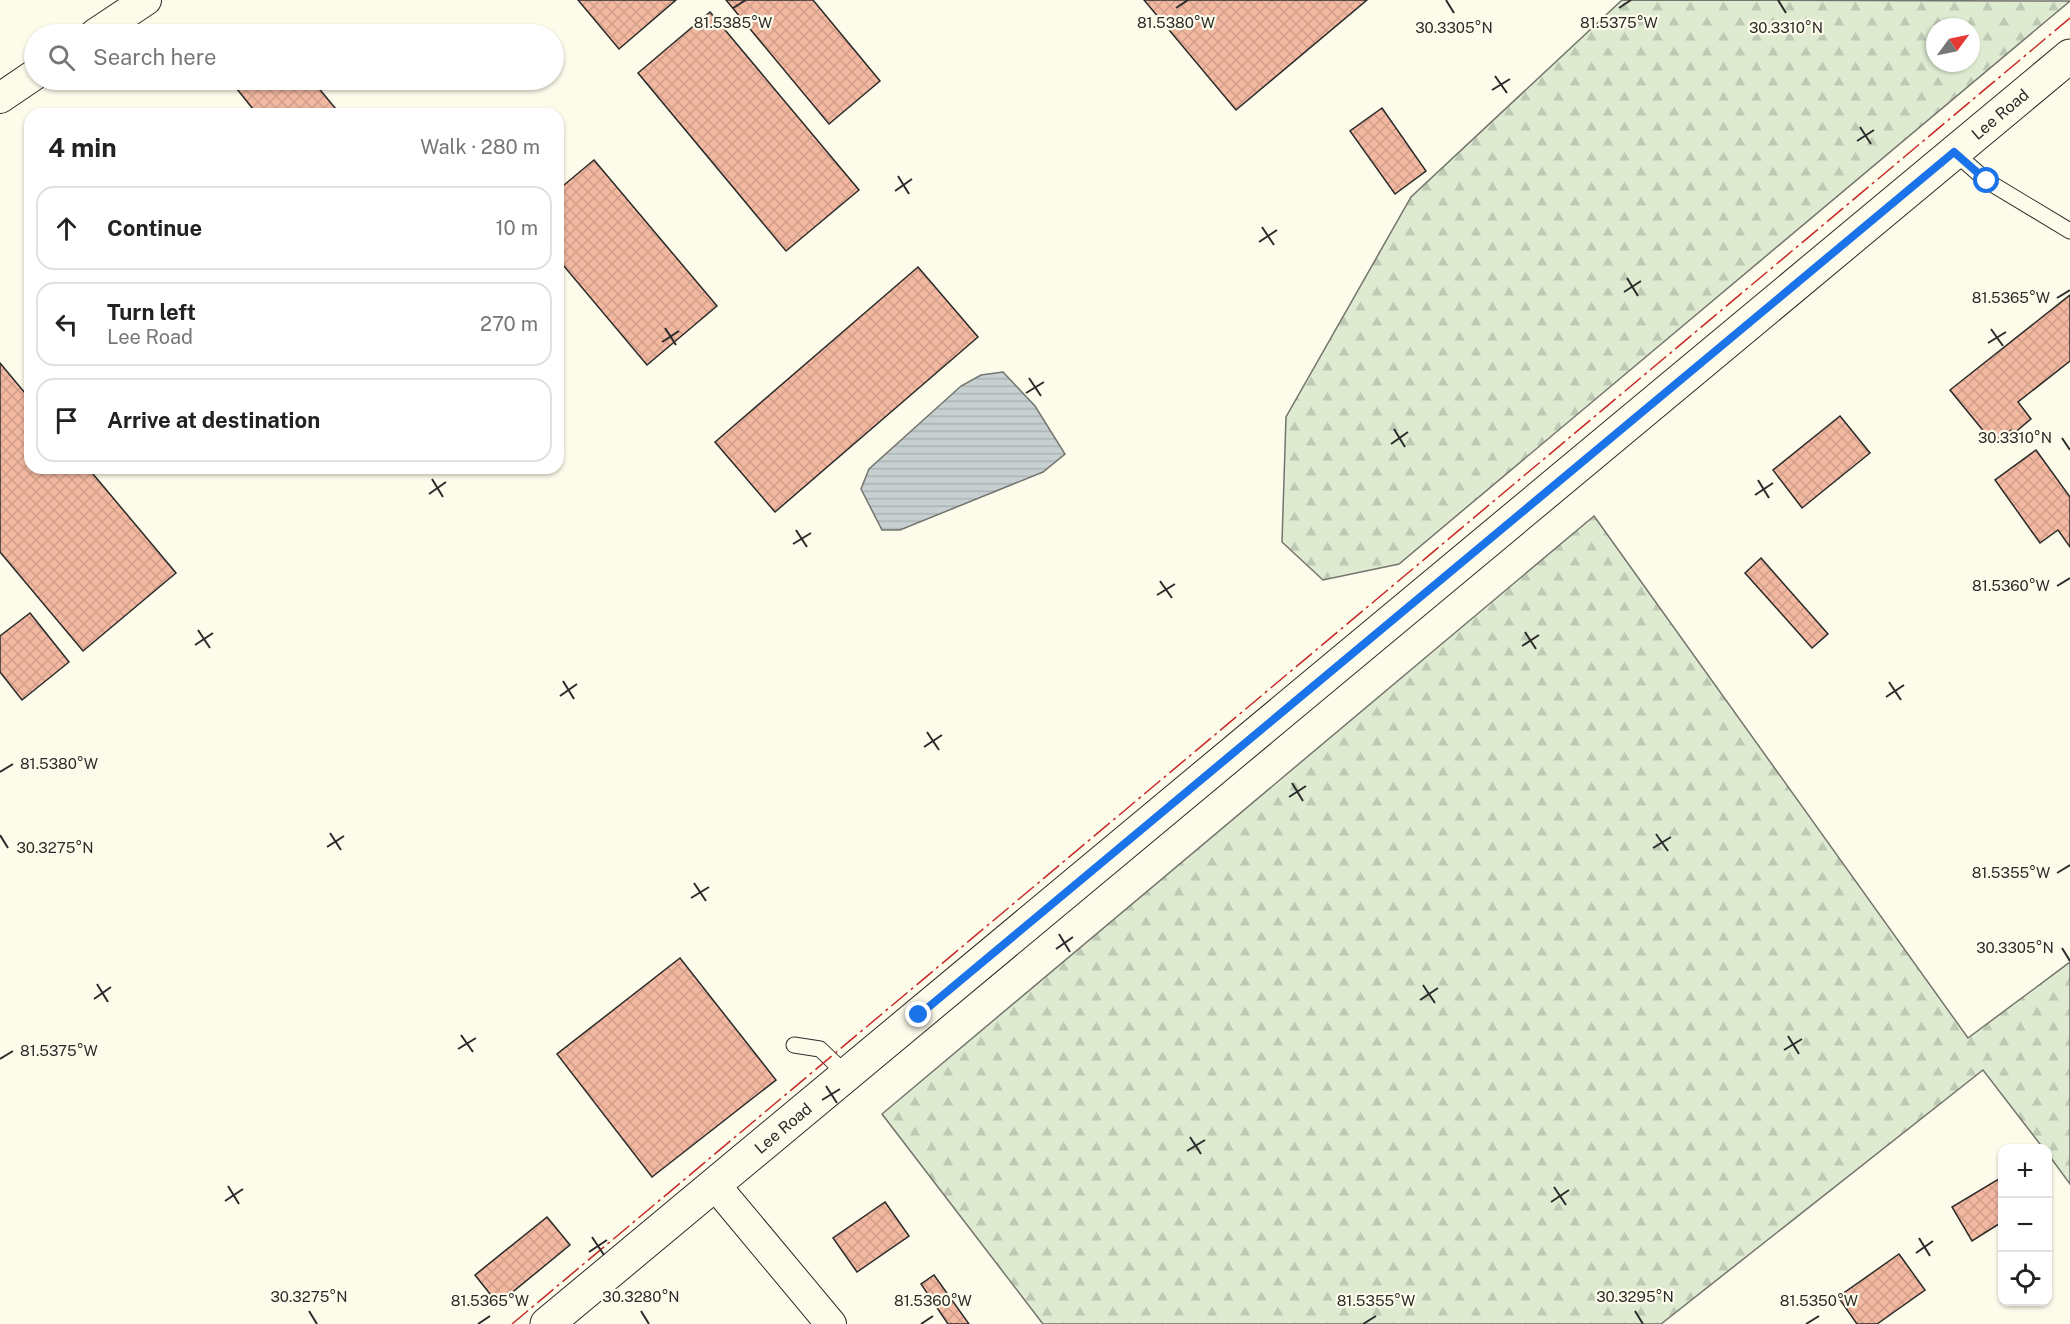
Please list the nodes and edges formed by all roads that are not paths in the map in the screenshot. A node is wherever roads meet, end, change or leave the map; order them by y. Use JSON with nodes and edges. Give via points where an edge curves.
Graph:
{"nodes":[{"id":1,"x":146,"y":0,"type":"edge"},
{"id":2,"x":110,"y":24,"type":"edge"},
{"id":3,"x":2070,"y":56,"type":"edge"},
{"id":4,"x":24,"y":82,"type":"edge"},
{"id":5,"x":0,"y":98,"type":"edge"},
{"id":6,"x":1954,"y":152,"type":"junction"},
{"id":7,"x":2070,"y":231,"type":"edge"},
{"id":8,"x":794,"y":1045,"type":"dead end"},
{"id":9,"x":847,"y":1075,"type":"junction"},
{"id":10,"x":715,"y":1185,"type":"junction"},
{"id":11,"x":547,"y":1324,"type":"edge"},
{"id":12,"x":831,"y":1324,"type":"edge"}],
"edges":[{"from":1,"to":2,"type":"street"},
{"from":3,"to":6,"type":"street","name":"Lee Road"},
{"from":4,"to":5,"type":"street"},
{"from":6,"to":7,"type":"lane","via":[[1987,181]]},
{"from":6,"to":9,"type":"street","name":"Lee Road"},
{"from":8,"to":9,"type":"lane","via":[[820,1049]]},
{"from":9,"to":10,"type":"street","name":"Lee Road"},
{"from":10,"to":11,"type":"street","name":"Lee Road"},
{"from":10,"to":12,"type":"street"}]}
